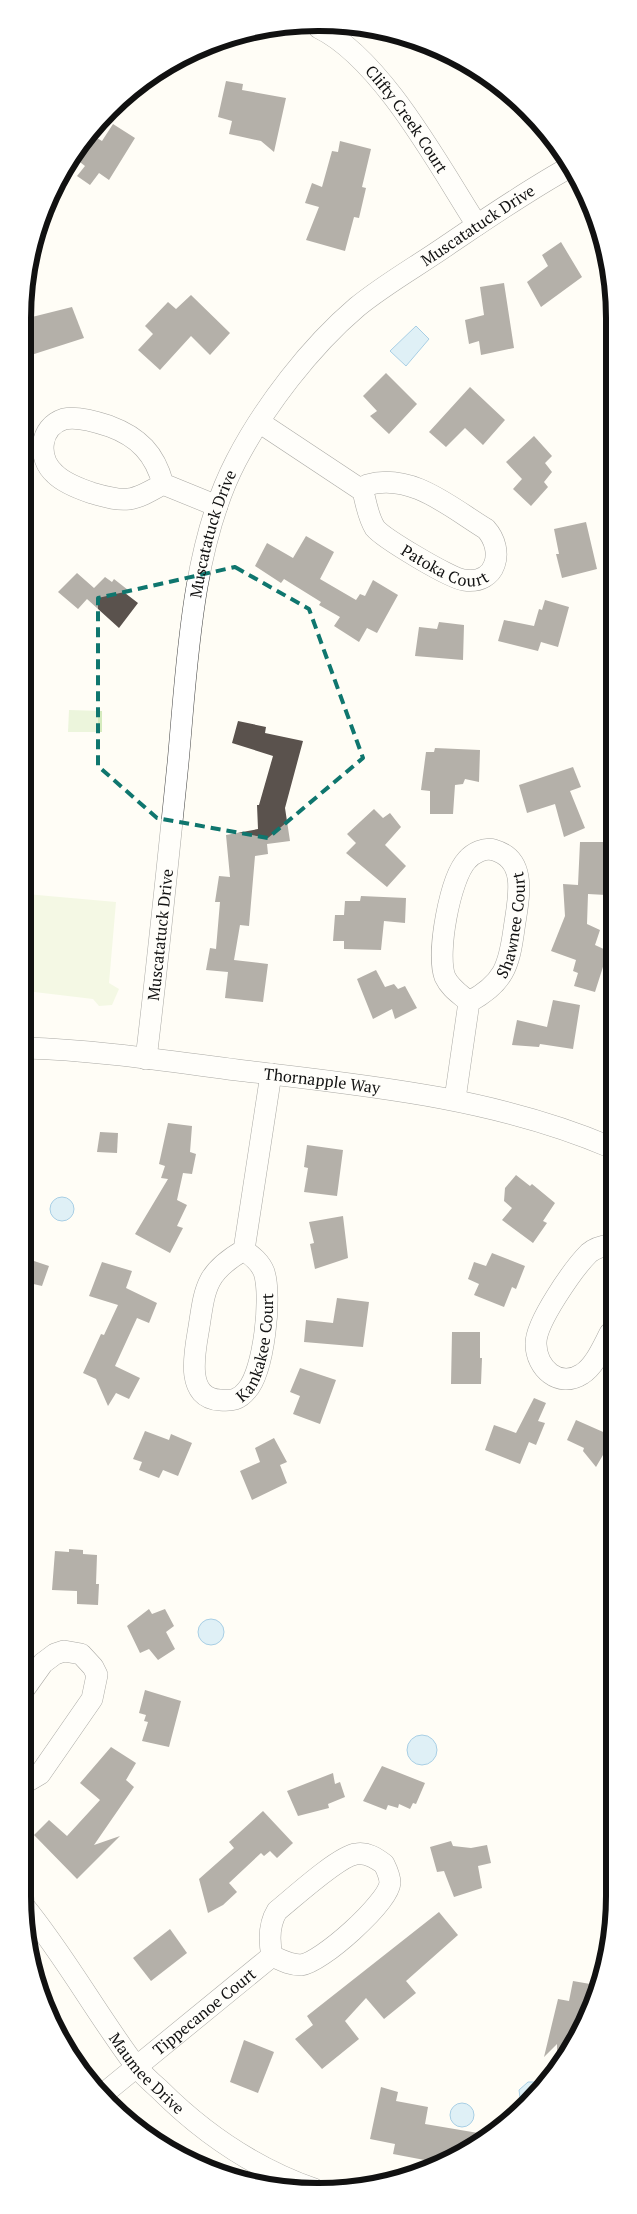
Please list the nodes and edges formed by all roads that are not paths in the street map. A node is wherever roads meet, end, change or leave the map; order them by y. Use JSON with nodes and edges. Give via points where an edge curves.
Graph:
{"nodes":[{"id":1,"x":324,"y":31,"type":"edge"},
{"id":2,"x":564,"y":171,"type":"edge"},
{"id":3,"x":477,"y":225,"type":"junction"},
{"id":4,"x":259,"y":422,"type":"junction"},
{"id":5,"x":163,"y":484,"type":"junction"},
{"id":6,"x":363,"y":491,"type":"junction"},
{"id":7,"x":217,"y":506,"type":"junction"},
{"id":8,"x":469,"y":1002,"type":"junction"},
{"id":9,"x":31,"y":1049,"type":"edge"},
{"id":10,"x":146,"y":1059,"type":"junction"},
{"id":11,"x":271,"y":1074,"type":"junction"},
{"id":12,"x":455,"y":1099,"type":"junction"},
{"id":13,"x":606,"y":1145,"type":"edge"},
{"id":14,"x":606,"y":1246,"type":"edge"},
{"id":15,"x":244,"y":1250,"type":"junction"},
{"id":16,"x":606,"y":1340,"type":"edge"},
{"id":17,"x":31,"y":1680,"type":"edge"},
{"id":18,"x":31,"y":1779,"type":"edge"},
{"id":19,"x":32,"y":1916,"type":"edge"},
{"id":20,"x":272,"y":1956,"type":"junction"},
{"id":21,"x":136,"y":2067,"type":"junction"},
{"id":22,"x":108,"y":2090,"type":"edge"},
{"id":23,"x":292,"y":2181,"type":"edge"}],
"edges":[{"from":1,"to":3,"type":"street","name":"Clifty Creek Court","via":[[376,74]]},
{"from":2,"to":3,"type":"street","name":"Muscatatuck Drive"},
{"from":3,"to":4,"type":"street","name":"Muscatatuck Drive","via":[[358,307],[304,362]]},
{"from":4,"to":6,"type":"street"},
{"from":4,"to":7,"type":"street","name":"Muscatatuck Drive","via":[[235,463]]},
{"from":5,"to":5,"type":"street","via":[[157,464],[148,452],[117,429],[86,420],[65,419],[50,428],[44,439],[42,452],[54,474],[85,491],[122,501],[141,498]]},
{"from":5,"to":7,"type":"street"},
{"from":6,"to":6,"type":"street","name":"Patoka Court","via":[[370,517],[382,534],[457,578],[473,580],[492,571],[497,552],[492,535],[486,529],[420,489],[404,483],[376,482],[367,485]]},
{"from":7,"to":10,"type":"street","name":"Muscatatuck Drive","via":[[199,578],[188,660]]},
{"from":8,"to":8,"type":"street","name":"Shawnee Court","via":[[486,993],[501,977],[514,931],[518,898],[515,864],[506,854],[490,849],[479,851],[460,868],[446,924],[441,964],[453,989]]},
{"from":8,"to":12,"type":"street"},
{"from":9,"to":10,"type":"street","name":"Thornapple Way"},
{"from":10,"to":11,"type":"street","name":"Thornapple Way"},
{"from":11,"to":12,"type":"street","name":"Thornapple Way"},
{"from":11,"to":15,"type":"street"},
{"from":12,"to":13,"type":"street","name":"Thornapple Way","via":[[522,1116]]},
{"from":14,"to":16,"type":"street","via":[[590,1253],[555,1299],[536,1342],[539,1363],[555,1377],[573,1378],[582,1374]]},
{"from":15,"to":15,"type":"street","name":"Kankakee Court","via":[[264,1271],[268,1293],[258,1372],[254,1382],[234,1401],[214,1400],[207,1397],[195,1381],[193,1367],[206,1285],[220,1266]]},
{"from":17,"to":18,"type":"street","via":[[43,1663],[64,1652],[81,1654],[97,1675],[92,1699],[40,1774]]},
{"from":19,"to":21,"type":"street","name":"Maumee Drive","via":[[51,1938]]},
{"from":20,"to":20,"type":"street","name":"Tippecanoe Court","via":[[300,1965],[313,1962],[326,1952],[380,1902],[390,1883],[384,1864],[364,1854],[354,1854],[277,1911],[270,1933]]},
{"from":20,"to":21,"type":"street","name":"Tippecanoe Court"},
{"from":21,"to":22,"type":"street","name":"Tippecanoe Court"},
{"from":21,"to":23,"type":"street","name":"Maumee Drive","via":[[202,2128],[240,2155]]}]}
